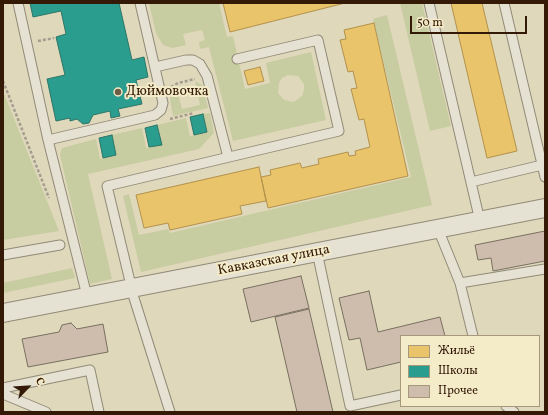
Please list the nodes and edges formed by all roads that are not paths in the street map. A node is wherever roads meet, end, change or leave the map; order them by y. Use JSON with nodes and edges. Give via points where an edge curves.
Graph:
{"nodes":[{"id":1,"x":18,"y":3,"type":"edge"},
{"id":2,"x":140,"y":3,"type":"edge"},
{"id":3,"x":429,"y":3,"type":"edge"},
{"id":4,"x":504,"y":3,"type":"edge"},
{"id":5,"x":237,"y":59,"type":"dead end"},
{"id":6,"x":155,"y":67,"type":"junction"},
{"id":7,"x":48,"y":140,"type":"junction"},
{"id":8,"x":228,"y":157,"type":"junction"},
{"id":9,"x":542,"y":165,"type":"junction"},
{"id":10,"x":545,"y":177,"type":"edge"},
{"id":11,"x":471,"y":182,"type":"junction"},
{"id":12,"x":545,"y":208,"type":"edge"},
{"id":13,"x":480,"y":221,"type":"junction"},
{"id":14,"x":438,"y":229,"type":"junction"},
{"id":15,"x":60,"y":245,"type":"dead end"},
{"id":16,"x":317,"y":252,"type":"junction"},
{"id":17,"x":3,"y":255,"type":"edge"},
{"id":18,"x":545,"y":269,"type":"edge"},
{"id":19,"x":460,"y":283,"type":"junction"},
{"id":20,"x":131,"y":288,"type":"junction"},
{"id":21,"x":87,"y":296,"type":"junction"},
{"id":22,"x":3,"y":313,"type":"edge"},
{"id":23,"x":473,"y":335,"type":"edge"},
{"id":24,"x":3,"y":388,"type":"edge"},
{"id":25,"x":3,"y":394,"type":"edge"},
{"id":26,"x":400,"y":395,"type":"edge"},
{"id":27,"x":46,"y":412,"type":"edge"},
{"id":28,"x":99,"y":412,"type":"edge"},
{"id":29,"x":170,"y":412,"type":"edge"}],
"edges":[{"from":1,"to":7,"type":"lane"},
{"from":2,"to":6,"type":"lane"},
{"from":3,"to":11,"type":"lane"},
{"from":4,"to":9,"type":"lane"},
{"from":5,"to":8,"type":"lane","via":[[318,40],[339,131]]},
{"from":6,"to":7,"type":"lane","via":[[162,102],[161,110],[155,115]]},
{"from":6,"to":8,"type":"lane","via":[[186,60],[200,64],[207,76]]},
{"from":7,"to":21,"type":"lane"},
{"from":8,"to":20,"type":"lane","via":[[107,186]]},
{"from":9,"to":10,"type":"lane"},
{"from":9,"to":11,"type":"lane"},
{"from":11,"to":13,"type":"lane"},
{"from":12,"to":13,"type":"street","name":"Кавказская улица"},
{"from":13,"to":14,"type":"street","name":"Кавказская улица"},
{"from":14,"to":16,"type":"street","name":"Кавказская улица"},
{"from":14,"to":19,"type":"lane"},
{"from":15,"to":17,"type":"lane"},
{"from":16,"to":20,"type":"street","name":"Кавказская улица"},
{"from":16,"to":26,"type":"lane","via":[[350,406]]},
{"from":18,"to":19,"type":"lane"},
{"from":19,"to":23,"type":"lane"},
{"from":20,"to":21,"type":"street","name":"Кавказская улица"},
{"from":20,"to":29,"type":"lane"},
{"from":21,"to":22,"type":"street","name":"Кавказская улица"},
{"from":24,"to":28,"type":"lane","via":[[90,370]]},
{"from":25,"to":27,"type":"lane"}]}
